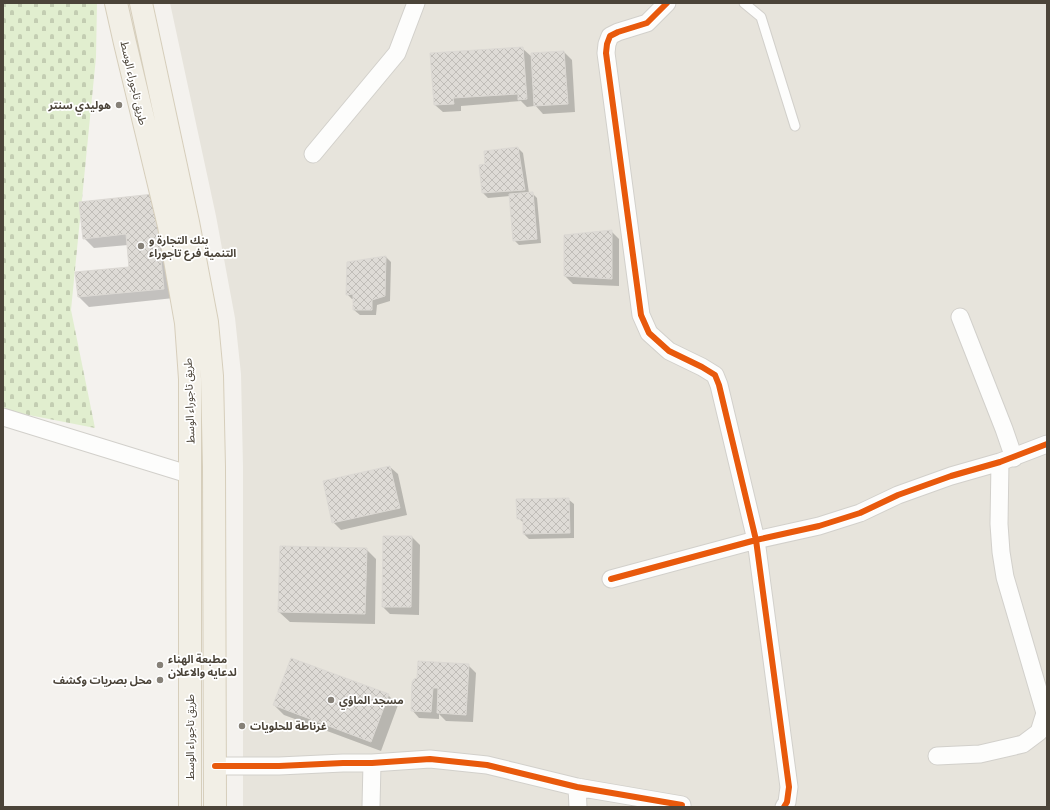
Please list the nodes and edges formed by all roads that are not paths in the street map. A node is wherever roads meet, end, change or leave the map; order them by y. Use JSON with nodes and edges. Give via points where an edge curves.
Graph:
{"nodes":[{"id":1,"x":116,"y":3,"type":"edge"},
{"id":2,"x":141,"y":3,"type":"edge"},
{"id":3,"x":416,"y":3,"type":"edge"},
{"id":4,"x":667,"y":3,"type":"edge"},
{"id":5,"x":744,"y":3,"type":"edge"},
{"id":6,"x":795,"y":126,"type":"dead end"},
{"id":7,"x":314,"y":154,"type":"dead end"},
{"id":8,"x":960,"y":317,"type":"dead end"},
{"id":9,"x":3,"y":417,"type":"edge"},
{"id":10,"x":1047,"y":444,"type":"edge"},
{"id":11,"x":1007,"y":460,"type":"junction"},
{"id":12,"x":191,"y":475,"type":"junction"},
{"id":13,"x":756,"y":540,"type":"junction"},
{"id":14,"x":190,"y":571,"type":"junction"},
{"id":15,"x":214,"y":571,"type":"junction"},
{"id":16,"x":611,"y":580,"type":"dead end"},
{"id":17,"x":937,"y":756,"type":"dead end"},
{"id":18,"x":372,"y":763,"type":"junction"},
{"id":19,"x":215,"y":766,"type":"junction"},
{"id":20,"x":577,"y":787,"type":"junction"},
{"id":21,"x":682,"y":805,"type":"dead end"},
{"id":22,"x":190,"y":807,"type":"edge"},
{"id":23,"x":215,"y":807,"type":"edge"},
{"id":24,"x":371,"y":807,"type":"edge"},
{"id":25,"x":578,"y":807,"type":"edge"},
{"id":26,"x":784,"y":807,"type":"edge"}],
"edges":[{"from":1,"to":12,"type":"main road","name":"طريق تاجوراء الوسط","via":[[169,226],[186,323],[190,379]]},
{"from":2,"to":15,"type":"main road","name":"طريق تاجوراء الوسط","via":[[207,322],[212,376]]},
{"from":3,"to":7,"type":"street","via":[[397,53]]},
{"from":4,"to":13,"type":"street","via":[[647,23],[610,36],[606,53],[641,315],[649,333],[669,351],[715,375]]},
{"from":5,"to":6,"type":"lane","via":[[761,17]]},
{"from":8,"to":11,"type":"street","via":[[1004,429]]},
{"from":9,"to":12,"type":"street"},
{"from":10,"to":11,"type":"street"},
{"from":11,"to":13,"type":"street","via":[[898,495],[860,513],[819,526]]},
{"from":11,"to":17,"type":"street","via":[[1000,524],[1001,552],[1005,577],[1045,713],[1039,732],[1024,744],[980,754]]},
{"from":12,"to":14,"type":"main road","name":"طريق تاجوراء الوسط"},
{"from":13,"to":16,"type":"street"},
{"from":13,"to":26,"type":"street","via":[[789,787]]},
{"from":14,"to":15,"type":"main road"},
{"from":14,"to":22,"type":"main road","name":"طريق تاجوراء الوسط"},
{"from":15,"to":19,"type":"main road","name":"طريق تاجوراء الوسط"},
{"from":18,"to":19,"type":"street"},
{"from":18,"to":20,"type":"street","via":[[430,759],[487,765]]},
{"from":18,"to":24,"type":"street"},
{"from":19,"to":23,"type":"main road","name":"طريق تاجوراء الوسط"},
{"from":20,"to":21,"type":"street"},
{"from":20,"to":25,"type":"street"}]}
